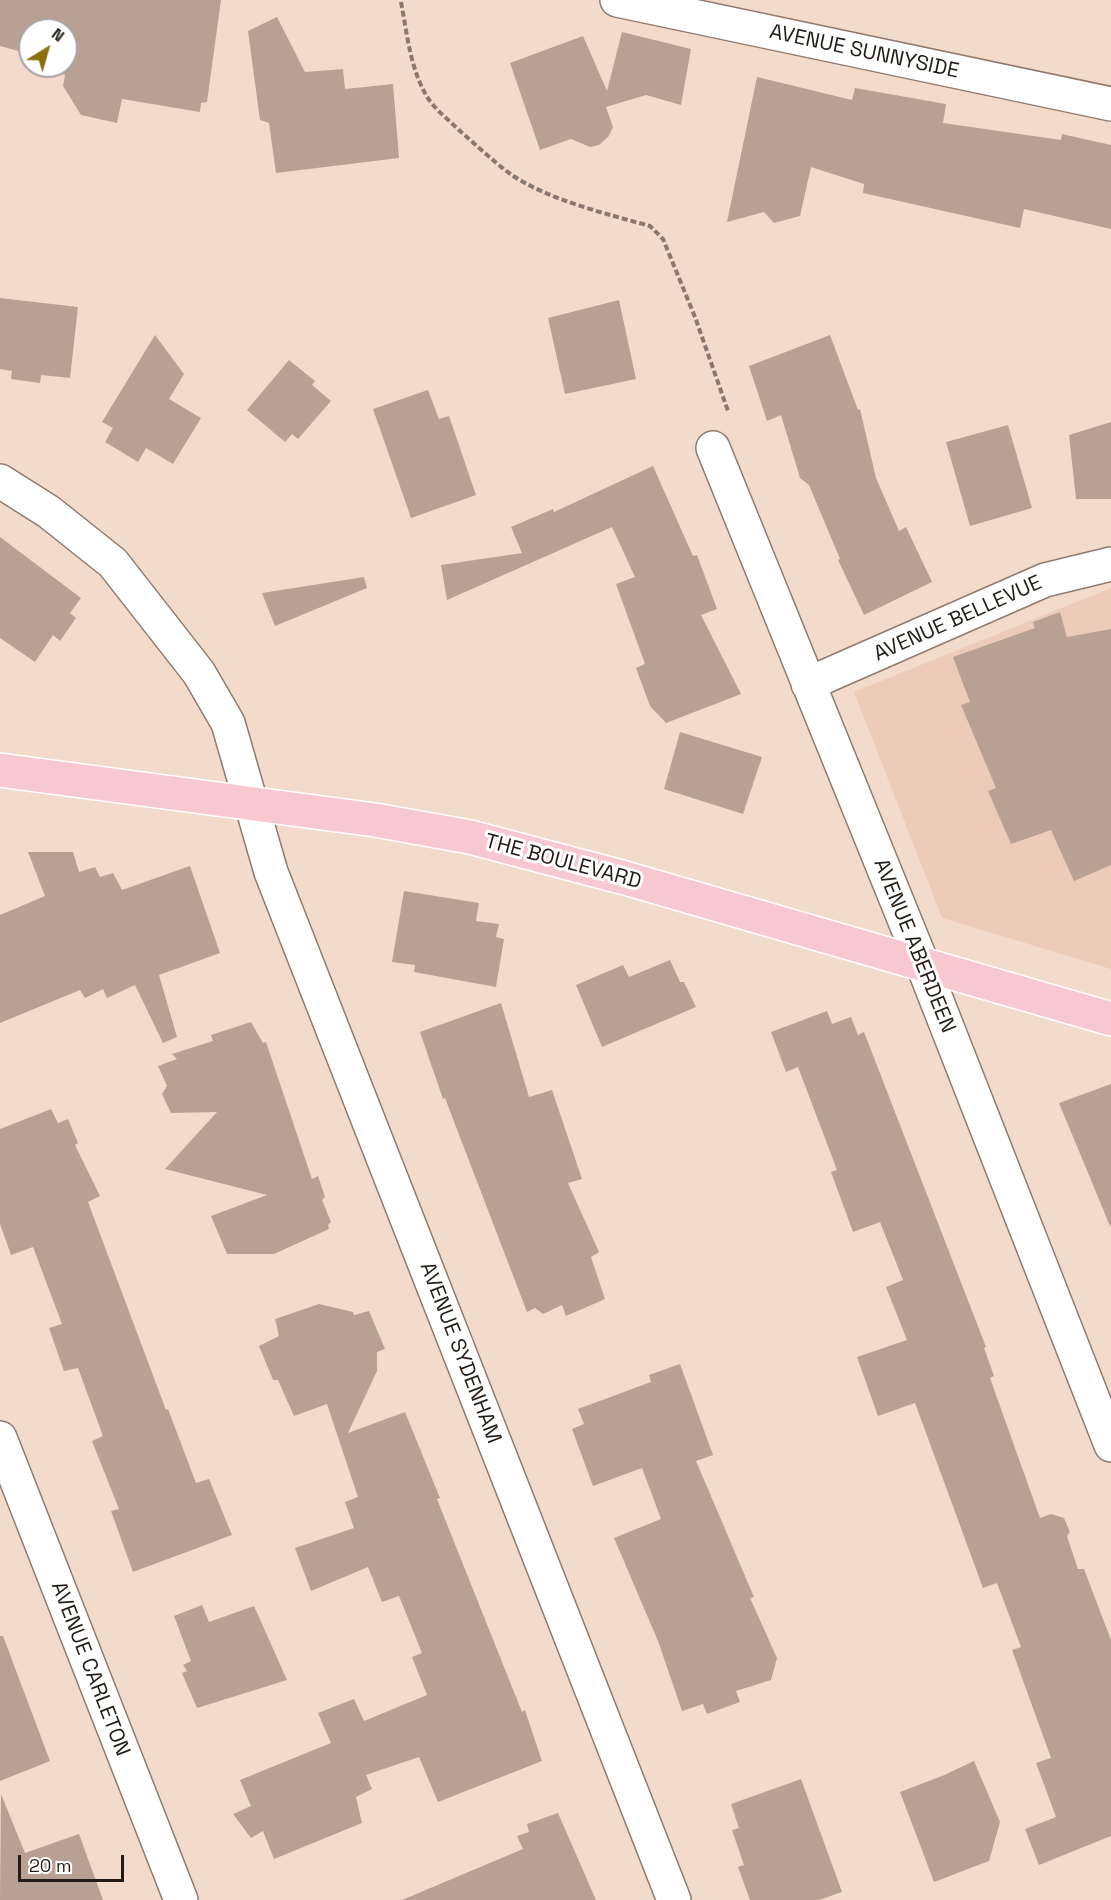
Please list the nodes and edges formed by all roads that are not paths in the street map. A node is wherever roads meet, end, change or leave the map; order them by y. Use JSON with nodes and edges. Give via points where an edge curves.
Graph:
{"nodes":[{"id":1,"x":617,"y":0,"type":"edge"},
{"id":2,"x":1111,"y":104,"type":"edge"},
{"id":3,"x":713,"y":448,"type":"dead end"},
{"id":4,"x":0,"y":481,"type":"edge"},
{"id":5,"x":1111,"y":564,"type":"edge"},
{"id":6,"x":808,"y":684,"type":"junction"},
{"id":7,"x":0,"y":770,"type":"edge"},
{"id":8,"x":252,"y":804,"type":"junction"},
{"id":9,"x":922,"y":963,"type":"junction"},
{"id":10,"x":1111,"y":1019,"type":"edge"},
{"id":11,"x":0,"y":1438,"type":"edge"},
{"id":12,"x":1111,"y":1445,"type":"edge"},
{"id":13,"x":181,"y":1900,"type":"edge"},
{"id":14,"x":674,"y":1900,"type":"edge"}],
"edges":[{"from":1,"to":2,"type":"street","name":"AVENUE SUNNYSIDE"},
{"from":3,"to":6,"type":"street","name":"AVENUE ABERDEEN"},
{"from":4,"to":8,"type":"street","name":"AVENUE SYDENHAM","via":[[86,539],[114,563],[146,604],[199,673],[222,712]]},
{"from":5,"to":6,"type":"street","name":"AVENUE BELLEVUE","via":[[1045,580]]},
{"from":6,"to":9,"type":"street","name":"AVENUE ABERDEEN"},
{"from":7,"to":8,"type":"main road","name":"THE BOULEVARD"},
{"from":8,"to":9,"type":"main road","name":"THE BOULEVARD","via":[[384,822],[501,844]]},
{"from":8,"to":14,"type":"street","name":"AVENUE SYDENHAM","via":[[271,872]]},
{"from":9,"to":10,"type":"main road","name":"THE BOULEVARD"},
{"from":9,"to":12,"type":"street","name":"AVENUE ABERDEEN"},
{"from":11,"to":13,"type":"street","name":"AVENUE CARLETON"}]}
